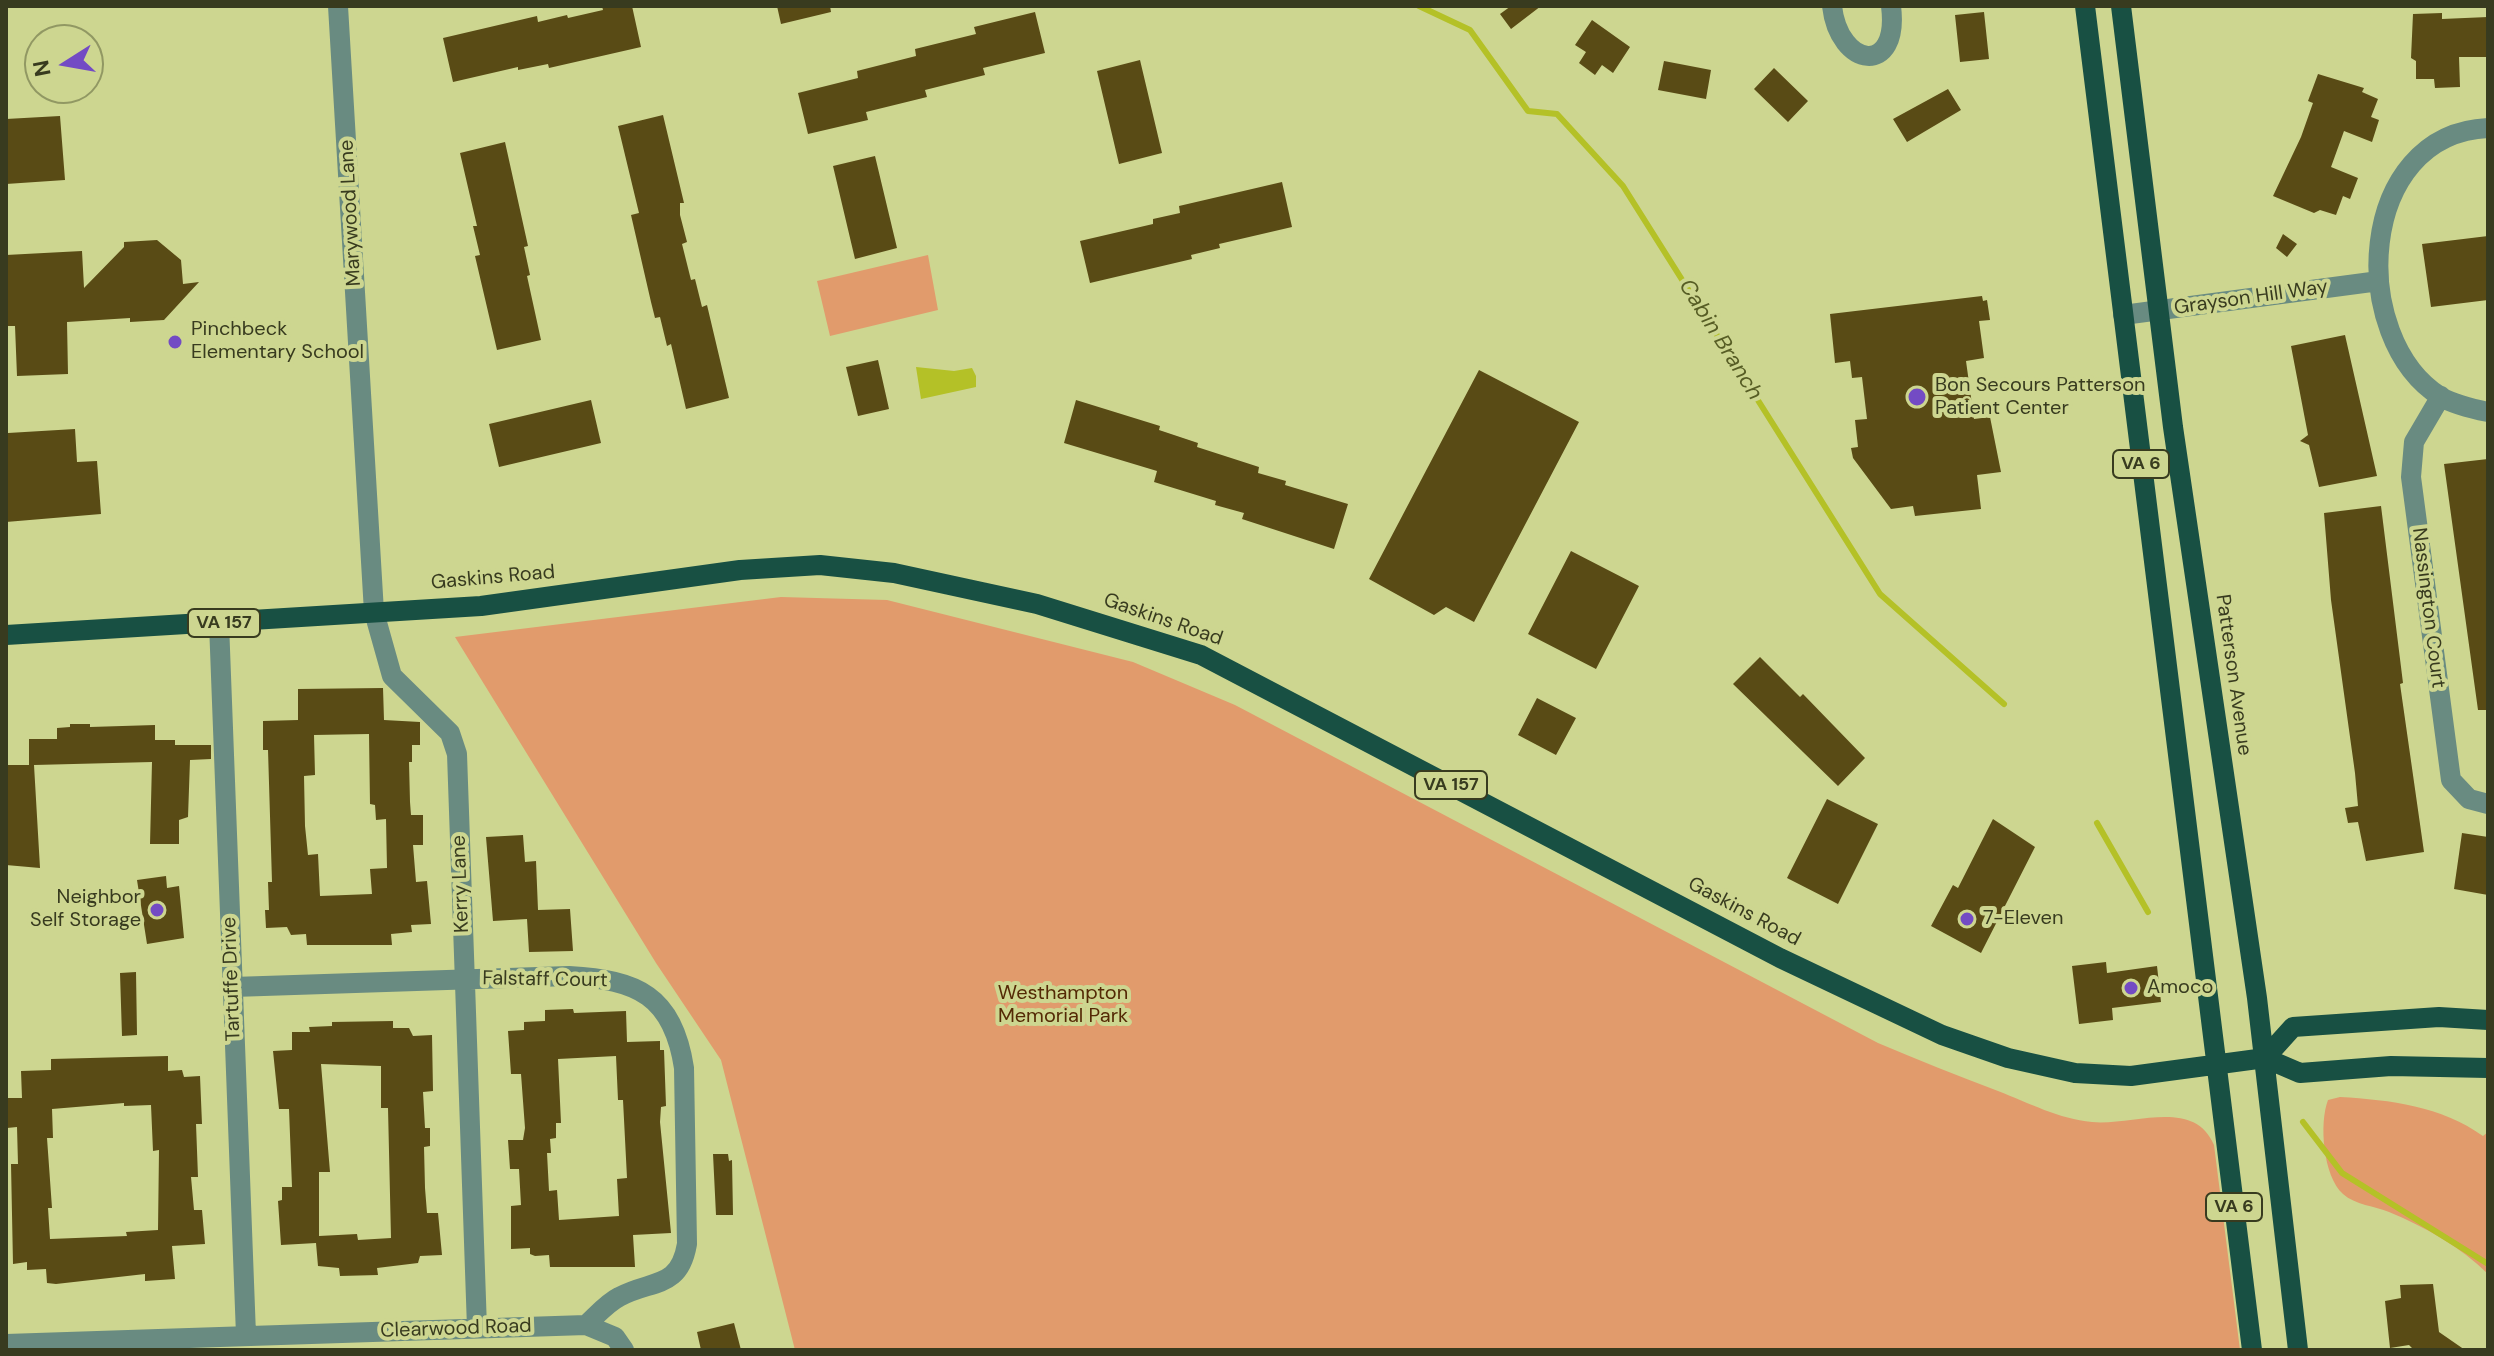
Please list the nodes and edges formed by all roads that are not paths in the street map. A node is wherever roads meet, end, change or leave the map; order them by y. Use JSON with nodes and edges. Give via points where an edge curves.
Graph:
{"nodes":[{"id":1,"x":338,"y":6,"type":"edge"},
{"id":2,"x":1832,"y":6,"type":"edge"},
{"id":3,"x":1891,"y":6,"type":"edge"},
{"id":4,"x":2085,"y":6,"type":"edge"},
{"id":5,"x":2121,"y":6,"type":"edge"},
{"id":6,"x":2488,"y":128,"type":"edge"},
{"id":7,"x":2379,"y":281,"type":"junction"},
{"id":8,"x":2159,"y":310,"type":"junction"},
{"id":9,"x":2123,"y":315,"type":"junction"},
{"id":10,"x":2441,"y":396,"type":"junction"},
{"id":11,"x":2488,"y":412,"type":"edge"},
{"id":12,"x":374,"y":612,"type":"junction"},
{"id":13,"x":219,"y":623,"type":"junction"},
{"id":14,"x":6,"y":635,"type":"edge"},
{"id":15,"x":2488,"y":804,"type":"edge"},
{"id":16,"x":464,"y":979,"type":"junction"},
{"id":17,"x":233,"y":987,"type":"junction"},
{"id":18,"x":2488,"y":1020,"type":"edge"},
{"id":19,"x":2265,"y":1058,"type":"junction"},
{"id":20,"x":2217,"y":1064,"type":"junction"},
{"id":21,"x":2488,"y":1068,"type":"edge"},
{"id":22,"x":586,"y":1325,"type":"junction"},
{"id":23,"x":477,"y":1328,"type":"junction"},
{"id":24,"x":246,"y":1335,"type":"junction"},
{"id":25,"x":6,"y":1344,"type":"edge"},
{"id":26,"x":620,"y":1344,"type":"edge"},
{"id":27,"x":2252,"y":1350,"type":"edge"},
{"id":28,"x":2298,"y":1350,"type":"edge"}],
"edges":[{"from":1,"to":12,"type":"street","name":"Marywood Lane"},
{"from":2,"to":3,"type":"street","via":[[1840,38],[1851,51],[1865,55],[1889,45]]},
{"from":4,"to":9,"type":"main road","number":"VA 6"},
{"from":5,"to":8,"type":"main road","name":"Patterson Avenue","number":"VA 6"},
{"from":6,"to":7,"type":"street","via":[[2443,139],[2405,173],[2384,219]]},
{"from":7,"to":8,"type":"street","name":"Grayson Hill Way"},
{"from":7,"to":10,"type":"street","via":[[2383,305],[2405,356]]},
{"from":8,"to":9,"type":"street","name":"Grayson Hill Way"},
{"from":8,"to":19,"type":"main road","name":"Patterson Avenue","number":"VA 6"},
{"from":9,"to":20,"type":"main road","number":"VA 6"},
{"from":10,"to":11,"type":"street"},
{"from":10,"to":15,"type":"street","name":"Nassington Court","via":[[2414,442],[2411,477],[2451,780],[2469,799]]},
{"from":12,"to":13,"type":"main road","name":"Gaskins Road","number":"VA 157"},
{"from":12,"to":16,"type":"street","name":"Kerry Lane","via":[[392,676],[429,709],[455,743]]},
{"from":12,"to":20,"type":"main road","name":"Gaskins Road","number":"VA 157","via":[[522,602],[740,570],[820,565],[894,573],[1037,604],[1201,655],[1780,958],[1942,1035],[2075,1073],[2131,1076]]},
{"from":13,"to":14,"type":"main road","name":"Gaskins Road","number":"VA 157"},
{"from":13,"to":17,"type":"street","name":"Tartuffe Drive"},
{"from":16,"to":17,"type":"street","name":"Falstaff Court"},
{"from":16,"to":22,"type":"street","name":"Falstaff Court","via":[[569,976],[622,981],[655,1003],[680,1041],[684,1264],[669,1279],[619,1297]]},
{"from":16,"to":23,"type":"street","name":"Kerry Lane"},
{"from":17,"to":24,"type":"street","name":"Tartuffe Drive"},
{"from":18,"to":19,"type":"main road","via":[[2425,1018],[2293,1027]]},
{"from":19,"to":20,"type":"main road","number":"VA 157"},
{"from":19,"to":21,"type":"main road","via":[[2300,1073],[2391,1066]]},
{"from":19,"to":28,"type":"main road","name":"Patterson Avenue","number":"VA 6"},
{"from":20,"to":27,"type":"main road","number":"VA 6"},
{"from":22,"to":23,"type":"street","name":"Clearwood Road"},
{"from":22,"to":26,"type":"street","name":"Clearwood Road"},
{"from":23,"to":24,"type":"street","name":"Clearwood Road"},
{"from":24,"to":25,"type":"street","name":"Clearwood Road"}]}
